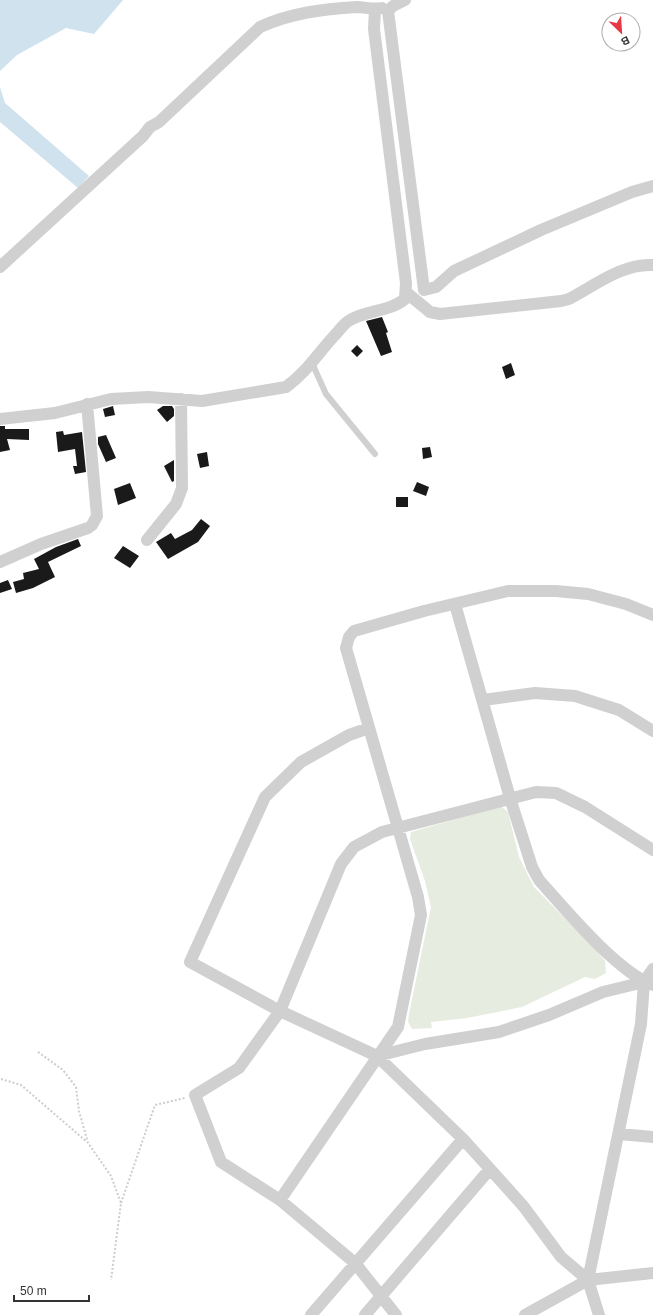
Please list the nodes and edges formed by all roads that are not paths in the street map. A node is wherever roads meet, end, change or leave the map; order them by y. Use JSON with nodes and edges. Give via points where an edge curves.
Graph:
{"nodes":[{"id":1,"x":399,"y":0,"type":"edge"},
{"id":2,"x":405,"y":0,"type":"edge"},
{"id":3,"x":375,"y":9,"type":"junction"},
{"id":4,"x":653,"y":186,"type":"edge"},
{"id":5,"x":653,"y":265,"type":"edge"},
{"id":6,"x":0,"y":267,"type":"edge"},
{"id":7,"x":407,"y":293,"type":"junction"},
{"id":8,"x":312,"y":363,"type":"junction"},
{"id":9,"x":181,"y":399,"type":"junction"},
{"id":10,"x":87,"y":404,"type":"junction"},
{"id":11,"x":0,"y":419,"type":"edge"},
{"id":12,"x":375,"y":454,"type":"dead end"},
{"id":13,"x":147,"y":540,"type":"dead end"},
{"id":14,"x":0,"y":562,"type":"edge"},
{"id":15,"x":455,"y":604,"type":"junction"},
{"id":16,"x":653,"y":616,"type":"edge"},
{"id":17,"x":483,"y":700,"type":"junction"},
{"id":18,"x":370,"y":728,"type":"junction"},
{"id":19,"x":653,"y":731,"type":"edge"},
{"id":20,"x":510,"y":798,"type":"junction"},
{"id":21,"x":398,"y":828,"type":"junction"},
{"id":22,"x":653,"y":850,"type":"edge"},
{"id":23,"x":653,"y":969,"type":"edge"},
{"id":24,"x":648,"y":983,"type":"edge"},
{"id":25,"x":280,"y":1011,"type":"junction"},
{"id":26,"x":377,"y":1056,"type":"junction"},
{"id":27,"x":618,"y":1134,"type":"junction"},
{"id":28,"x":653,"y":1137,"type":"edge"},
{"id":29,"x":463,"y":1139,"type":"junction"},
{"id":30,"x":490,"y":1170,"type":"junction"},
{"id":31,"x":280,"y":1200,"type":"junction"},
{"id":32,"x":355,"y":1263,"type":"junction"},
{"id":33,"x":653,"y":1273,"type":"edge"},
{"id":34,"x":588,"y":1280,"type":"junction"},
{"id":35,"x":382,"y":1295,"type":"junction"},
{"id":36,"x":311,"y":1315,"type":"edge"},
{"id":37,"x":365,"y":1315,"type":"edge"},
{"id":38,"x":396,"y":1315,"type":"edge"},
{"id":39,"x":525,"y":1315,"type":"edge"},
{"id":40,"x":599,"y":1315,"type":"edge"}],
"edges":[{"from":1,"to":3,"type":"street"},
{"from":2,"to":4,"type":"street","via":[[388,11],[424,290],[436,287],[454,271],[541,230],[632,192]]},
{"from":3,"to":6,"type":"street","via":[[329,9],[288,17],[260,27]]},
{"from":3,"to":7,"type":"street","via":[[374,29]]},
{"from":5,"to":7,"type":"street","via":[[618,273],[561,301],[440,314],[430,312]]},
{"from":7,"to":8,"type":"street","via":[[400,304],[349,320]]},
{"from":8,"to":9,"type":"street","via":[[297,380],[280,388],[202,401]]},
{"from":8,"to":12,"type":"lane","via":[[326,394]]},
{"from":9,"to":10,"type":"street","via":[[148,397],[111,399]]},
{"from":9,"to":13,"type":"street","via":[[182,488],[176,504]]},
{"from":10,"to":11,"type":"street","via":[[55,412]]},
{"from":10,"to":14,"type":"street","via":[[95,520],[88,528],[41,544]]},
{"from":15,"to":16,"type":"street","via":[[508,591],[556,591],[588,594],[626,604]]},
{"from":15,"to":17,"type":"street"},
{"from":15,"to":18,"type":"street","via":[[354,631],[348,637],[346,648]]},
{"from":17,"to":19,"type":"street","via":[[535,693],[575,696],[618,710]]},
{"from":17,"to":20,"type":"street"},
{"from":18,"to":21,"type":"street"},
{"from":18,"to":25,"type":"street","via":[[349,735],[301,762],[265,797],[190,962]]},
{"from":20,"to":21,"type":"street"},
{"from":20,"to":22,"type":"street","via":[[536,792],[556,793],[585,807]]},
{"from":20,"to":24,"type":"street","via":[[532,867],[539,880],[619,964]]},
{"from":21,"to":25,"type":"street","via":[[382,832],[354,847],[341,864]]},
{"from":21,"to":26,"type":"street","via":[[421,915],[398,1027]]},
{"from":23,"to":24,"type":"street"},
{"from":24,"to":26,"type":"street","via":[[603,992],[499,1032],[425,1044]]},
{"from":24,"to":27,"type":"street"},
{"from":25,"to":26,"type":"street"},
{"from":25,"to":31,"type":"street","via":[[239,1068],[196,1095],[221,1162]]},
{"from":26,"to":29,"type":"street"},
{"from":26,"to":31,"type":"street"},
{"from":27,"to":28,"type":"street"},
{"from":27,"to":34,"type":"street"},
{"from":29,"to":30,"type":"street"},
{"from":29,"to":32,"type":"street"},
{"from":30,"to":34,"type":"street","via":[[524,1207],[561,1257]]},
{"from":30,"to":35,"type":"street"},
{"from":31,"to":32,"type":"street"},
{"from":32,"to":35,"type":"street"},
{"from":32,"to":36,"type":"street"},
{"from":33,"to":34,"type":"street"},
{"from":34,"to":39,"type":"street"},
{"from":34,"to":40,"type":"street"},
{"from":35,"to":37,"type":"street"},
{"from":35,"to":38,"type":"street"}]}
